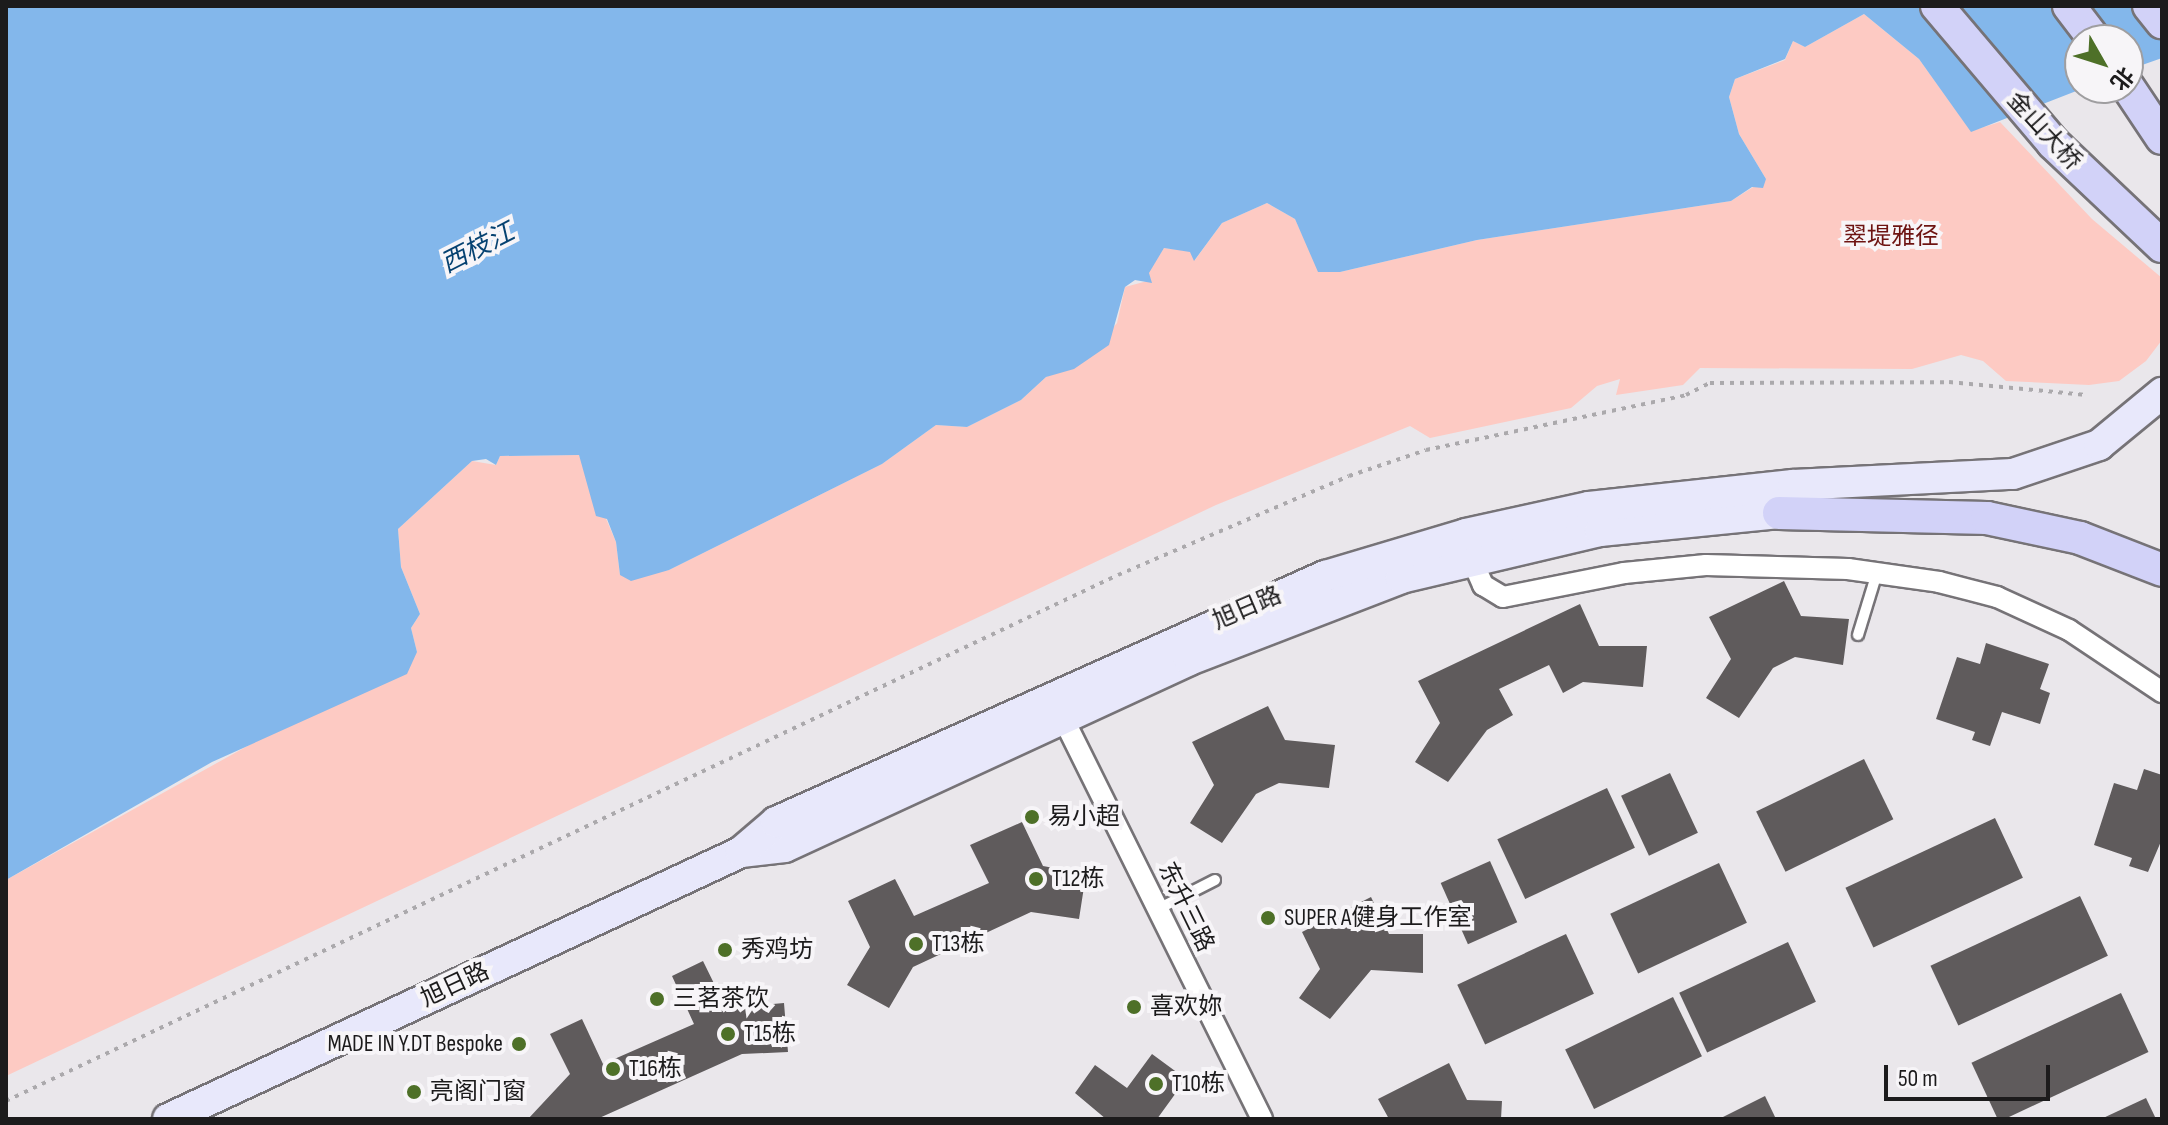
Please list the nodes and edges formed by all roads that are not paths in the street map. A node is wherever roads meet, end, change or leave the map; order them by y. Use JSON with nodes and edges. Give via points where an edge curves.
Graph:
{"nodes":[{"id":1,"x":1937,"y":6,"type":"edge"},
{"id":2,"x":2069,"y":6,"type":"edge"},
{"id":3,"x":2149,"y":6,"type":"edge"},
{"id":4,"x":2162,"y":22,"type":"edge"},
{"id":5,"x":2083,"y":24,"type":"edge"},
{"id":6,"x":2139,"y":104,"type":"edge"},
{"id":7,"x":2162,"y":138,"type":"edge"},
{"id":8,"x":2162,"y":246,"type":"edge"},
{"id":9,"x":2162,"y":393,"type":"edge"},
{"id":10,"x":1786,"y":499,"type":"junction"},
{"id":11,"x":1471,"y":558,"type":"junction"},
{"id":12,"x":2162,"y":570,"type":"edge"},
{"id":13,"x":1877,"y":573,"type":"junction"},
{"id":14,"x":1858,"y":635,"type":"dead end"},
{"id":15,"x":2162,"y":692,"type":"edge"},
{"id":16,"x":1063,"y":718,"type":"junction"},
{"id":17,"x":741,"y":852,"type":"junction"},
{"id":18,"x":1215,"y":880,"type":"dead end"},
{"id":19,"x":1158,"y":909,"type":"junction"},
{"id":20,"x":168,"y":1119,"type":"edge"},
{"id":21,"x":1262,"y":1119,"type":"edge"}],
"edges":[{"from":1,"to":8,"type":"main road","name":"金山大桥","via":[[2053,143]]},
{"from":2,"to":5,"type":"main road"},
{"from":3,"to":4,"type":"main road"},
{"from":6,"to":7,"type":"main road"},
{"from":9,"to":10,"type":"main road","via":[[2099,445],[2013,474]]},
{"from":10,"to":11,"type":"main road","name":"旭日路"},
{"from":10,"to":12,"type":"main road","via":[[1995,520],[2080,538]]},
{"from":10,"to":17,"type":"main road","name":"旭日路","via":[[1558,512],[1325,576],[776,822]]},
{"from":11,"to":13,"type":"street","via":[[1483,585],[1503,597],[1671,567]]},
{"from":11,"to":16,"type":"main road","name":"旭日路","via":[[1303,612]]},
{"from":13,"to":14,"type":"lane"},
{"from":13,"to":15,"type":"street","via":[[1939,582],[2014,604],[2104,649]]},
{"from":16,"to":17,"type":"main road","name":"旭日路","via":[[785,847]]},
{"from":16,"to":19,"type":"street","name":"东升三路"},
{"from":17,"to":20,"type":"main road","name":"旭日路"},
{"from":18,"to":19,"type":"lane"},
{"from":19,"to":21,"type":"street","name":"东升三路"}]}
